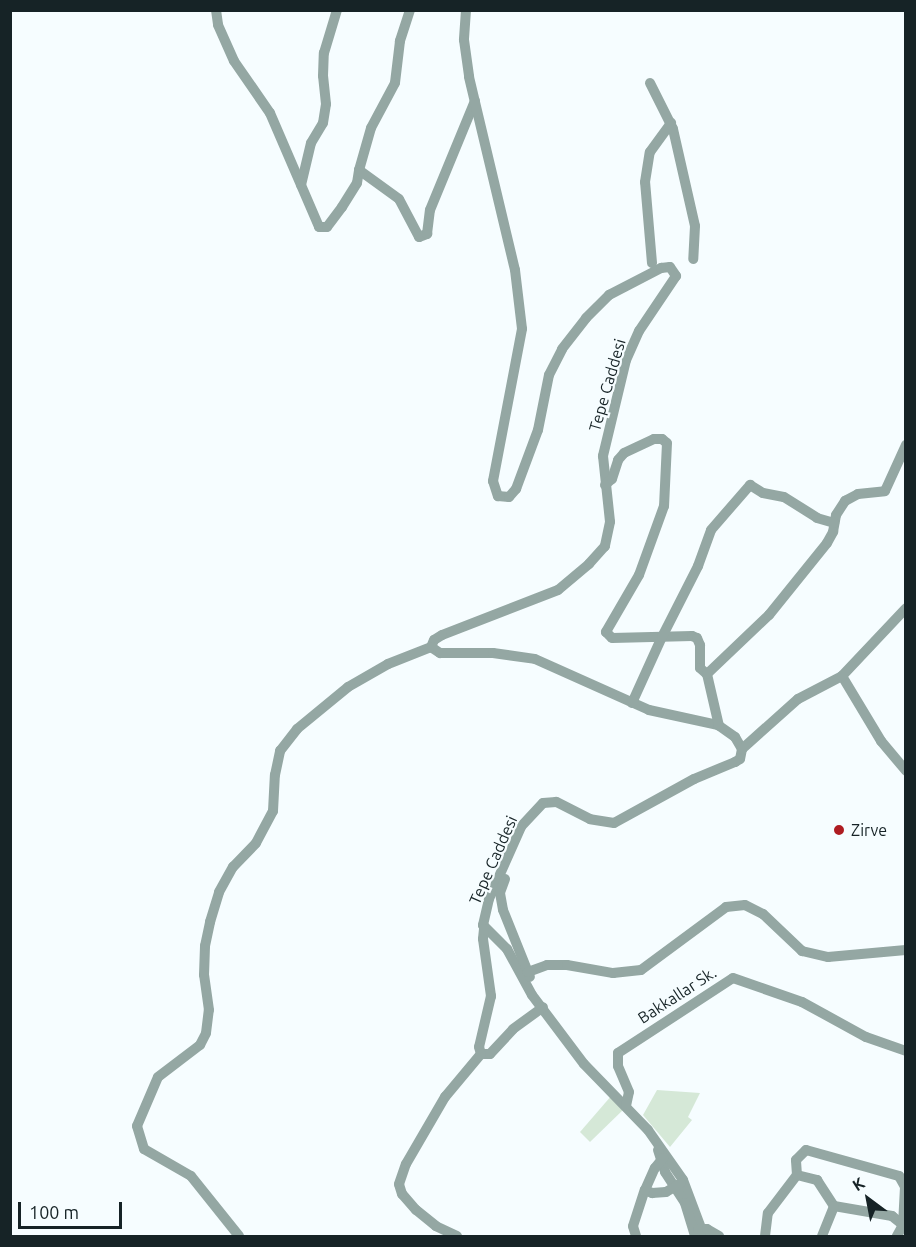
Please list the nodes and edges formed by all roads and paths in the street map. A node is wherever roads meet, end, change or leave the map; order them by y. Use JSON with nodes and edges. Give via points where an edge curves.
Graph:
{"nodes":[{"id":1,"x":216,"y":10,"type":"edge"},
{"id":2,"x":337,"y":10,"type":"edge"},
{"id":3,"x":410,"y":10,"type":"edge"},
{"id":4,"x":466,"y":10,"type":"edge"},
{"id":5,"x":650,"y":83,"type":"dead end"},
{"id":6,"x":475,"y":101,"type":"junction"},
{"id":7,"x":671,"y":123,"type":"junction"},
{"id":8,"x":359,"y":170,"type":"junction"},
{"id":9,"x":301,"y":185,"type":"junction"},
{"id":10,"x":693,"y":259,"type":"dead end"},
{"id":11,"x":652,"y":262,"type":"dead end"},
{"id":12,"x":906,"y":446,"type":"edge"},
{"id":13,"x":605,"y":485,"type":"junction"},
{"id":14,"x":834,"y":523,"type":"junction"},
{"id":15,"x":906,"y":608,"type":"edge"},
{"id":16,"x":662,"y":637,"type":"junction"},
{"id":17,"x":431,"y":647,"type":"junction"},
{"id":18,"x":707,"y":674,"type":"junction"},
{"id":19,"x":842,"y":676,"type":"junction"},
{"id":20,"x":632,"y":703,"type":"junction"},
{"id":21,"x":719,"y":726,"type":"junction"},
{"id":22,"x":742,"y":749,"type":"junction"},
{"id":23,"x":906,"y":771,"type":"edge"},
{"id":24,"x":533,"y":812,"type":"junction"},
{"id":25,"x":484,"y":913,"type":"junction"},
{"id":26,"x":505,"y":917,"type":"junction"},
{"id":27,"x":488,"y":932,"type":"junction"},
{"id":28,"x":906,"y":950,"type":"edge"},
{"id":29,"x":528,"y":972,"type":"junction"},
{"id":30,"x":543,"y":1007,"type":"junction"},
{"id":31,"x":906,"y":1051,"type":"edge"},
{"id":32,"x":481,"y":1054,"type":"junction"},
{"id":33,"x":626,"y":1106,"type":"junction"},
{"id":34,"x":662,"y":1158,"type":"junction"},
{"id":35,"x":797,"y":1175,"type":"junction"},
{"id":36,"x":679,"y":1184,"type":"junction"},
{"id":37,"x":645,"y":1190,"type":"junction"},
{"id":38,"x":834,"y":1206,"type":"junction"},
{"id":39,"x":903,"y":1224,"type":"junction"},
{"id":40,"x":698,"y":1233,"type":"edge"},
{"id":41,"x":239,"y":1236,"type":"edge"},
{"id":42,"x":457,"y":1236,"type":"edge"},
{"id":43,"x":636,"y":1236,"type":"edge"},
{"id":44,"x":719,"y":1236,"type":"edge"},
{"id":45,"x":765,"y":1236,"type":"edge"},
{"id":46,"x":822,"y":1236,"type":"edge"},
{"id":47,"x":897,"y":1236,"type":"edge"}],
"edges":[{"from":1,"to":9,"type":"street","via":[[218,25],[234,60],[270,113]]},
{"from":2,"to":9,"type":"street","via":[[324,53],[326,104]]},
{"from":3,"to":8,"type":"street","via":[[400,41],[395,83],[371,128]]},
{"from":4,"to":6,"type":"street","name":"Tepe Caddesi","via":[[466,58]]},
{"from":5,"to":7,"type":"street"},
{"from":6,"to":8,"type":"street","via":[[433,203],[425,237],[417,236],[404,205],[394,193]]},
{"from":6,"to":13,"type":"street","name":"Tepe Caddesi","via":[[515,270],[522,329],[493,481],[498,496],[509,497],[516,489],[538,430],[549,375],[562,349],[581,325],[614,292],[661,268],[670,267],[676,272],[675,280],[646,320],[626,360],[603,456]]},
{"from":7,"to":10,"type":"street","via":[[695,226]]},
{"from":7,"to":11,"type":"street","via":[[650,152],[645,182]]},
{"from":8,"to":9,"type":"street","via":[[357,183],[324,228],[317,225]]},
{"from":12,"to":14,"type":"street","via":[[885,491],[851,496],[839,507]]},
{"from":13,"to":16,"type":"street","via":[[624,453],[654,439],[667,443],[664,506],[639,575],[606,632],[612,638]]},
{"from":13,"to":17,"type":"street","name":"Tepe Caddesi","via":[[610,522],[607,540],[578,574],[548,595],[442,635]]},
{"from":14,"to":16,"type":"street","via":[[816,518],[789,499],[763,493],[750,485],[711,530],[698,566]]},
{"from":14,"to":18,"type":"street","via":[[828,543],[769,615]]},
{"from":15,"to":19,"type":"street"},
{"from":16,"to":18,"type":"street","via":[[697,638],[700,668]]},
{"from":16,"to":20,"type":"street"},
{"from":17,"to":20,"type":"street","via":[[440,653],[535,658]]},
{"from":17,"to":41,"type":"street","name":"Tepe Caddesi","via":[[388,664],[348,687],[297,729],[280,752],[273,811],[256,843],[228,875],[210,922],[205,946],[206,1032],[200,1045],[158,1077],[137,1126],[144,1149],[191,1176]]},
{"from":18,"to":21,"type":"street"},
{"from":19,"to":22,"type":"street","via":[[798,699]]},
{"from":19,"to":23,"type":"street","via":[[880,741]]},
{"from":20,"to":21,"type":"street","via":[[665,715]]},
{"from":21,"to":22,"type":"street","via":[[735,737]]},
{"from":22,"to":24,"type":"street","name":"Tepe Caddesi","via":[[735,762],[694,779],[615,823],[590,819],[556,801],[543,803]]},
{"from":24,"to":25,"type":"street","name":"Tepe Caddesi","via":[[521,826]]},
{"from":24,"to":26,"type":"street","name":"Tepe Caddesi","via":[[502,886]]},
{"from":25,"to":26,"type":"street","via":[[496,910]]},
{"from":25,"to":27,"type":"street","name":"Tepe Caddesi","via":[[482,921]]},
{"from":26,"to":27,"type":"street","via":[[503,931]]},
{"from":26,"to":29,"type":"street","name":"Tepe Caddesi"},
{"from":27,"to":30,"type":"street","name":"Tepe Caddesi","via":[[507,949],[532,995]]},
{"from":27,"to":32,"type":"street","via":[[483,939],[491,996],[479,1047]]},
{"from":28,"to":29,"type":"street","via":[[828,957],[802,951],[763,914],[745,905],[726,907],[641,970],[613,974],[547,965]]},
{"from":29,"to":30,"type":"street","name":"Tepe Caddesi"},
{"from":30,"to":32,"type":"street","via":[[513,1029],[490,1054]]},
{"from":30,"to":33,"type":"street","name":"Tepe Caddesi","via":[[584,1064]]},
{"from":31,"to":33,"type":"street","name":"Bakkallar Sk.","via":[[866,1037],[802,1002],[733,978],[618,1053],[618,1066],[629,1092]]},
{"from":32,"to":42,"type":"street","via":[[445,1097],[406,1164],[399,1184],[416,1210]]},
{"from":33,"to":34,"type":"street","name":"Tepe Caddesi","via":[[658,1144]]},
{"from":34,"to":36,"type":"street","name":"Tepe Caddesi"},
{"from":34,"to":37,"type":"street"},
{"from":35,"to":38,"type":"street","via":[[817,1180]]},
{"from":35,"to":39,"type":"street","via":[[796,1160],[806,1150],[894,1173],[902,1178],[905,1187]]},
{"from":35,"to":45,"type":"street","via":[[768,1213]]},
{"from":36,"to":37,"type":"street","via":[[660,1193]]},
{"from":36,"to":40,"type":"street","name":"Tepe Caddesi"},
{"from":37,"to":43,"type":"street","via":[[633,1226]]},
{"from":38,"to":39,"type":"street","via":[[892,1216]]},
{"from":38,"to":46,"type":"street"},
{"from":39,"to":47,"type":"street"},
{"from":40,"to":44,"type":"street","via":[[711,1231]]}]}
